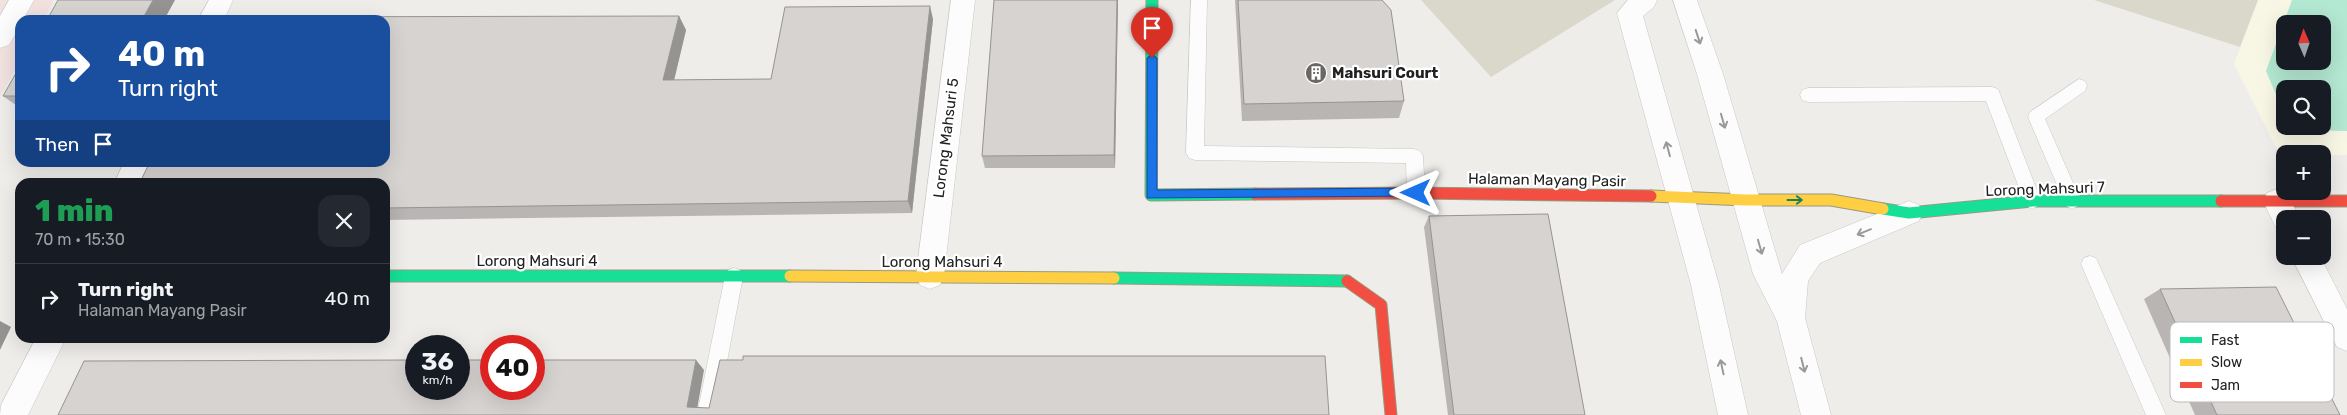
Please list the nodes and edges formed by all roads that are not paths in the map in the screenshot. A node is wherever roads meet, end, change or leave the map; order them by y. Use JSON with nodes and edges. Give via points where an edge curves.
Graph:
{"nodes":[{"id":1,"x":221,"y":0,"type":"edge"},
{"id":2,"x":963,"y":0,"type":"edge"},
{"id":3,"x":1152,"y":0,"type":"edge"},
{"id":4,"x":1199,"y":0,"type":"edge"},
{"id":5,"x":1645,"y":0,"type":"edge"},
{"id":6,"x":1685,"y":0,"type":"edge"},
{"id":7,"x":213,"y":15,"type":"edge"},
{"id":8,"x":2078,"y":86,"type":"dead end"},
{"id":9,"x":1808,"y":95,"type":"dead end"},
{"id":10,"x":1416,"y":193,"type":"junction"},
{"id":11,"x":1680,"y":196,"type":"junction"},
{"id":12,"x":1746,"y":200,"type":"junction"},
{"id":13,"x":2032,"y":201,"type":"junction"},
{"id":14,"x":2072,"y":201,"type":"junction"},
{"id":15,"x":2347,"y":201,"type":"edge"},
{"id":16,"x":2282,"y":210,"type":"edge"},
{"id":17,"x":1910,"y":213,"type":"junction"},
{"id":18,"x":2090,"y":264,"type":"dead end"},
{"id":19,"x":2310,"y":265,"type":"edge"},
{"id":20,"x":390,"y":276,"type":"edge"},
{"id":21,"x":734,"y":276,"type":"junction"},
{"id":22,"x":930,"y":276,"type":"junction"},
{"id":23,"x":1791,"y":318,"type":"junction"},
{"id":24,"x":2347,"y":338,"type":"edge"},
{"id":25,"x":48,"y":343,"type":"edge"},
{"id":26,"x":12,"y":415,"type":"edge"},
{"id":27,"x":707,"y":415,"type":"edge"},
{"id":28,"x":1391,"y":415,"type":"edge"},
{"id":29,"x":1732,"y":415,"type":"edge"},
{"id":30,"x":1816,"y":415,"type":"edge"},
{"id":31,"x":2156,"y":415,"type":"edge"}],
"edges":[{"from":1,"to":7,"type":"street"},
{"from":2,"to":22,"type":"street","name":"Lorong Mahsuri 5"},
{"from":3,"to":10,"type":"street","name":"Halaman Mayang Pasir","via":[[1151,195]]},
{"from":4,"to":10,"type":"lane","via":[[1196,153],[1414,156]]},
{"from":11,"to":5,"type":"street","one_way":true,"via":[[1630,13]]},
{"from":6,"to":12,"type":"street","one_way":true},
{"from":8,"to":14,"type":"lane","via":[[2036,117]]},
{"from":9,"to":13,"type":"lane","via":[[1992,94]]},
{"from":10,"to":11,"type":"street","name":"Halaman Mayang Pasir"},
{"from":11,"to":12,"type":"street","name":"Halaman Mayang Pasir"},
{"from":29,"to":11,"type":"street","one_way":true,"via":[[1705,285]]},
{"from":12,"to":17,"type":"street","name":"Lorong Mahsuri 7","one_way":true,"via":[[1832,200]]},
{"from":12,"to":23,"type":"street","one_way":true,"via":[[1767,274]]},
{"from":13,"to":14,"type":"street","name":"Lorong Mahsuri 7"},
{"from":13,"to":17,"type":"street","name":"Lorong Mahsuri 7"},
{"from":14,"to":16,"type":"street","name":"Lorong Mahsuri 7"},
{"from":15,"to":16,"type":"street","name":"Lorong Mahsuri 7"},
{"from":17,"to":23,"type":"street","one_way":true,"via":[[1810,254],[1794,278]]},
{"from":18,"to":31,"type":"lane"},
{"from":19,"to":24,"type":"street"},
{"from":20,"to":21,"type":"street","name":"Lorong Mahsuri 4"},
{"from":21,"to":22,"type":"street","name":"Lorong Mahsuri 4"},
{"from":21,"to":27,"type":"lane"},
{"from":22,"to":28,"type":"street","name":"Lorong Mahsuri 4","via":[[1347,281],[1381,305]]},
{"from":23,"to":30,"type":"street","one_way":true},
{"from":25,"to":26,"type":"street"}]}
